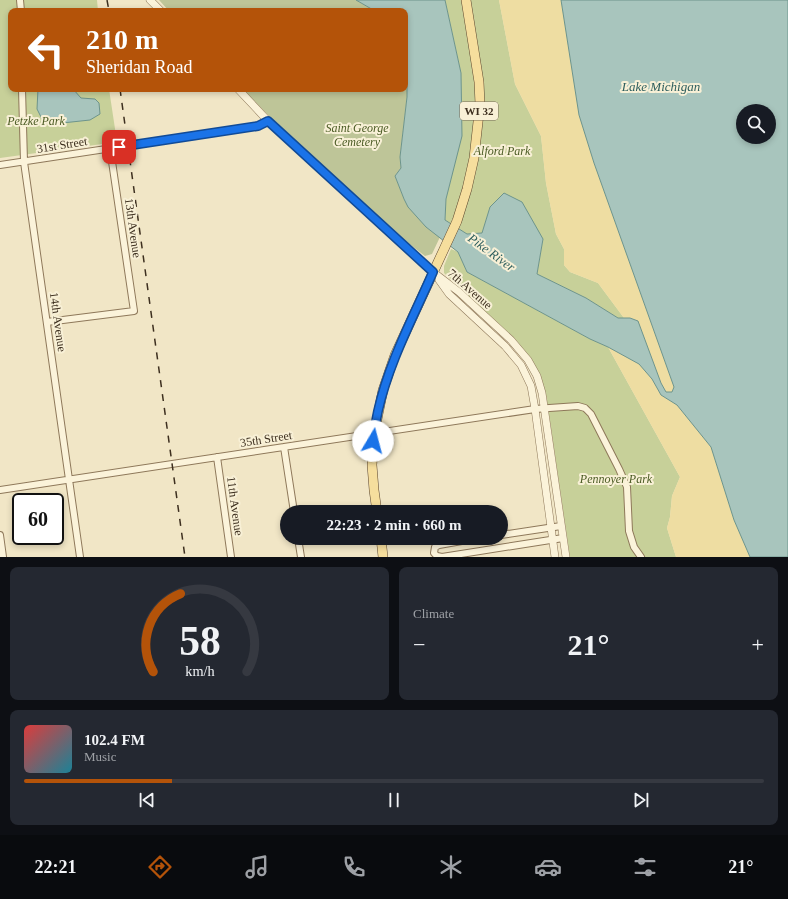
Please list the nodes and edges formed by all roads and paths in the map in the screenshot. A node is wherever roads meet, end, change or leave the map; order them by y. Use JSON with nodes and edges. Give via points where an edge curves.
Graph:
{"nodes":[{"id":1,"x":150,"y":0,"type":"edge"},
{"id":2,"x":466,"y":0,"type":"edge"},
{"id":3,"x":158,"y":8,"type":"edge"},
{"id":4,"x":22,"y":92,"type":"edge"},
{"id":5,"x":241,"y":92,"type":"edge"},
{"id":6,"x":268,"y":121,"type":"junction"},
{"id":7,"x":110,"y":148,"type":"junction"},
{"id":8,"x":24,"y":162,"type":"junction"},
{"id":9,"x":0,"y":165,"type":"edge"},
{"id":10,"x":433,"y":272,"type":"junction"},
{"id":11,"x":47,"y":322,"type":"junction"},
{"id":12,"x":536,"y":409,"type":"junction"},
{"id":13,"x":545,"y":409,"type":"junction"},
{"id":14,"x":374,"y":434,"type":"junction"},
{"id":15,"x":284,"y":447,"type":"junction"},
{"id":16,"x":217,"y":457,"type":"junction"},
{"id":17,"x":70,"y":480,"type":"junction"},
{"id":18,"x":0,"y":490,"type":"edge"},
{"id":19,"x":293,"y":505,"type":"edge"},
{"id":20,"x":376,"y":505,"type":"edge"},
{"id":21,"x":561,"y":526,"type":"junction"},
{"id":22,"x":551,"y":527,"type":"junction"},
{"id":23,"x":508,"y":534,"type":"edge"},
{"id":24,"x":0,"y":535,"type":"edge"},
{"id":25,"x":563,"y":538,"type":"junction"},
{"id":26,"x":553,"y":540,"type":"junction"},
{"id":27,"x":299,"y":545,"type":"edge"},
{"id":28,"x":382,"y":545,"type":"edge"},
{"id":29,"x":438,"y":545,"type":"edge"},
{"id":30,"x":3,"y":557,"type":"edge"},
{"id":31,"x":80,"y":557,"type":"edge"},
{"id":32,"x":231,"y":557,"type":"edge"},
{"id":33,"x":301,"y":557,"type":"edge"},
{"id":34,"x":383,"y":557,"type":"edge"},
{"id":35,"x":555,"y":557,"type":"edge"},
{"id":36,"x":566,"y":557,"type":"edge"},
{"id":37,"x":641,"y":557,"type":"edge"}],
"edges":[{"from":1,"to":3,"type":"street"},
{"from":2,"to":10,"type":"main road","number":"WI 32","via":[[477,62],[480,104],[474,158],[457,221]]},
{"from":4,"to":8,"type":"street","name":"14th Avenue"},
{"from":5,"to":6,"type":"street"},
{"from":6,"to":7,"type":"street","name":"31st Street","via":[[258,126]]},
{"from":6,"to":10,"type":"street"},
{"from":7,"to":8,"type":"street","name":"31st Street"},
{"from":7,"to":11,"type":"street","name":"13th Avenue","via":[[134,311]]},
{"from":8,"to":9,"type":"street","name":"31st Street"},
{"from":8,"to":11,"type":"street","name":"14th Avenue"},
{"from":10,"to":12,"type":"street","name":"7th Avenue","via":[[449,294],[505,346],[521,365],[531,386]]},
{"from":10,"to":13,"type":"street","name":"7th Avenue","via":[[511,340],[528,360],[537,376]]},
{"from":10,"to":14,"type":"main road","number":"WI 32","via":[[395,355],[383,390]]},
{"from":11,"to":17,"type":"street","name":"14th Avenue"},
{"from":12,"to":13,"type":"street","name":"35th Street"},
{"from":12,"to":14,"type":"street","name":"35th Street"},
{"from":12,"to":22,"type":"street","name":"7th Avenue"},
{"from":13,"to":21,"type":"street","name":"7th Avenue"},
{"from":13,"to":37,"type":"street","name":"35th Street","via":[[570,405],[585,408],[591,414],[626,487],[630,531],[634,547]]},
{"from":14,"to":15,"type":"street","name":"35th Street"},
{"from":14,"to":20,"type":"main road","number":"WI 32","via":[[372,465]]},
{"from":15,"to":16,"type":"street","name":"35th Street"},
{"from":15,"to":19,"type":"street"},
{"from":16,"to":17,"type":"street","name":"35th Street"},
{"from":16,"to":32,"type":"street","name":"11th Avenue"},
{"from":17,"to":18,"type":"street","name":"35th Street"},
{"from":17,"to":31,"type":"street","name":"14th Avenue"},
{"from":21,"to":22,"type":"street"},
{"from":21,"to":25,"type":"street","name":"7th Avenue"},
{"from":22,"to":23,"type":"street"},
{"from":22,"to":26,"type":"street","name":"7th Avenue"},
{"from":24,"to":30,"type":"street"},
{"from":25,"to":26,"type":"street"},
{"from":25,"to":36,"type":"street","name":"7th Avenue"},
{"from":26,"to":29,"type":"street","via":[[442,557],[434,553]]},
{"from":26,"to":35,"type":"street","name":"7th Avenue"},
{"from":27,"to":33,"type":"street"},
{"from":28,"to":34,"type":"main road"}]}
